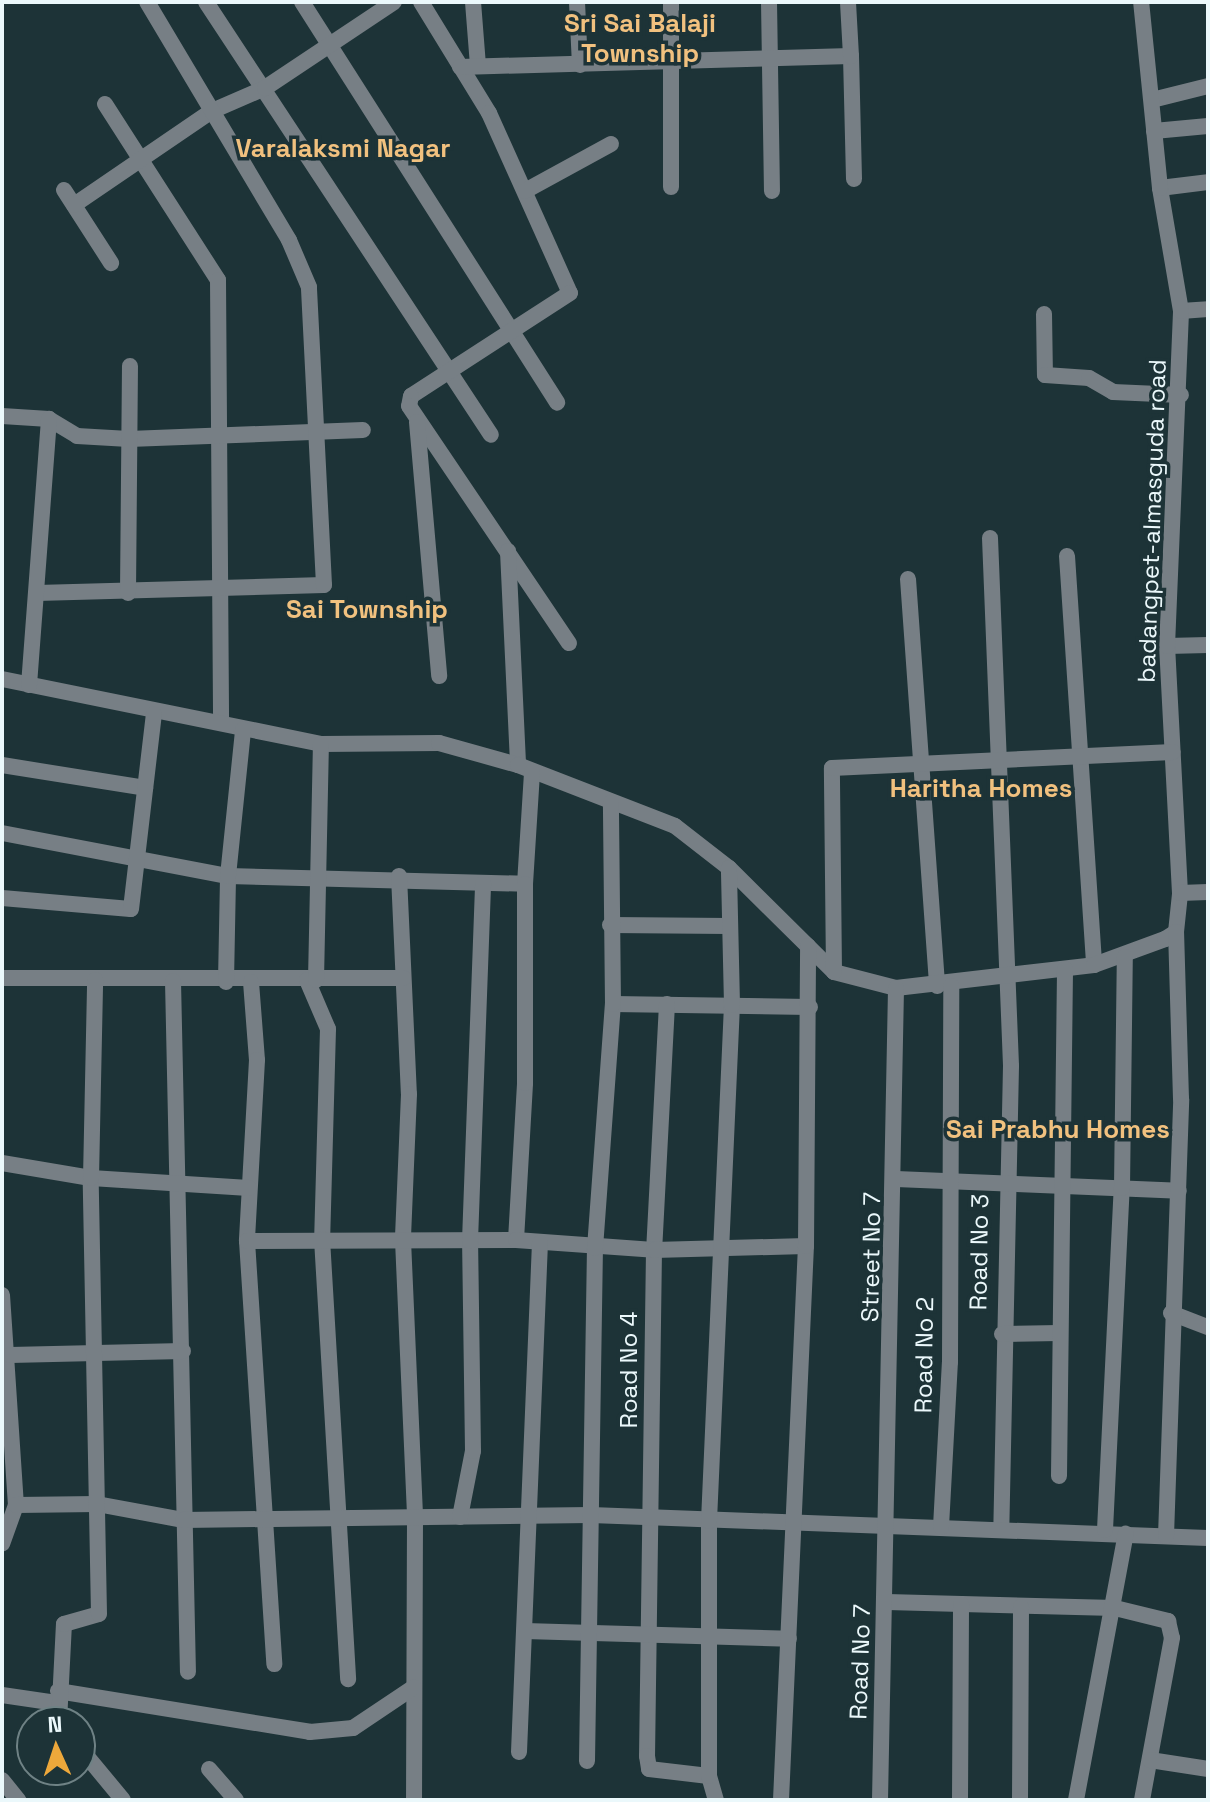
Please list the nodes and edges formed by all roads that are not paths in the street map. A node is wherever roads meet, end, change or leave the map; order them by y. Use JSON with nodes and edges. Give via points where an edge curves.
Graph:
{"nodes":[{"id":1,"x":147,"y":2,"type":"edge"},
{"id":2,"x":206,"y":2,"type":"edge"},
{"id":3,"x":302,"y":2,"type":"edge"},
{"id":4,"x":394,"y":2,"type":"edge"},
{"id":5,"x":421,"y":2,"type":"edge"},
{"id":6,"x":473,"y":2,"type":"edge"},
{"id":7,"x":577,"y":2,"type":"edge"},
{"id":8,"x":671,"y":2,"type":"edge"},
{"id":9,"x":769,"y":2,"type":"edge"},
{"id":10,"x":848,"y":2,"type":"edge"},
{"id":11,"x":1141,"y":2,"type":"edge"},
{"id":12,"x":329,"y":43,"type":"junction"},
{"id":13,"x":851,"y":56,"type":"junction"},
{"id":14,"x":769,"y":60,"type":"junction"},
{"id":15,"x":672,"y":63,"type":"junction"},
{"id":16,"x":580,"y":65,"type":"junction"},
{"id":17,"x":469,"y":66,"type":"junction"},
{"id":18,"x":1208,"y":86,"type":"edge"},
{"id":19,"x":265,"y":88,"type":"junction"},
{"id":20,"x":1152,"y":100,"type":"junction"},
{"id":21,"x":105,"y":104,"type":"dead end"},
{"id":22,"x":212,"y":111,"type":"junction"},
{"id":23,"x":1208,"y":126,"type":"edge"},
{"id":24,"x":1154,"y":131,"type":"junction"},
{"id":25,"x":611,"y":144,"type":"dead end"},
{"id":26,"x":138,"y":159,"type":"junction"},
{"id":27,"x":854,"y":179,"type":"dead end"},
{"id":28,"x":1208,"y":182,"type":"edge"},
{"id":29,"x":671,"y":187,"type":"dead end"},
{"id":30,"x":1160,"y":188,"type":"junction"},
{"id":31,"x":64,"y":190,"type":"dead end"},
{"id":32,"x":525,"y":191,"type":"junction"},
{"id":33,"x":772,"y":191,"type":"dead end"},
{"id":34,"x":74,"y":205,"type":"junction"},
{"id":35,"x":111,"y":263,"type":"dead end"},
{"id":36,"x":1208,"y":309,"type":"edge"},
{"id":37,"x":1181,"y":311,"type":"junction"},
{"id":38,"x":1044,"y":314,"type":"dead end"},
{"id":39,"x":507,"y":330,"type":"junction"},
{"id":40,"x":130,"y":366,"type":"dead end"},
{"id":41,"x":452,"y":371,"type":"junction"},
{"id":42,"x":1181,"y":395,"type":"junction"},
{"id":43,"x":557,"y":403,"type":"dead end"},
{"id":44,"x":2,"y":416,"type":"edge"},
{"id":45,"x":49,"y":419,"type":"junction"},
{"id":46,"x":417,"y":419,"type":"junction"},
{"id":47,"x":363,"y":430,"type":"dead end"},
{"id":48,"x":313,"y":432,"type":"junction"},
{"id":49,"x":491,"y":435,"type":"dead end"},
{"id":50,"x":215,"y":437,"type":"junction"},
{"id":51,"x":129,"y":439,"type":"junction"},
{"id":52,"x":990,"y":538,"type":"dead end"},
{"id":53,"x":508,"y":551,"type":"junction"},
{"id":54,"x":1067,"y":556,"type":"dead end"},
{"id":55,"x":908,"y":579,"type":"dead end"},
{"id":56,"x":220,"y":591,"type":"junction"},
{"id":57,"x":37,"y":593,"type":"junction"},
{"id":58,"x":128,"y":593,"type":"junction"},
{"id":59,"x":569,"y":643,"type":"dead end"},
{"id":60,"x":1208,"y":645,"type":"edge"},
{"id":61,"x":1167,"y":646,"type":"junction"},
{"id":62,"x":439,"y":676,"type":"dead end"},
{"id":63,"x":2,"y":679,"type":"edge"},
{"id":64,"x":29,"y":685,"type":"junction"},
{"id":65,"x":154,"y":714,"type":"junction"},
{"id":66,"x":221,"y":722,"type":"junction"},
{"id":67,"x":243,"y":730,"type":"junction"},
{"id":68,"x":321,"y":744,"type":"junction"},
{"id":69,"x":1173,"y":752,"type":"junction"},
{"id":70,"x":1085,"y":757,"type":"junction"},
{"id":71,"x":1000,"y":760,"type":"junction"},
{"id":72,"x":921,"y":762,"type":"junction"},
{"id":73,"x":2,"y":765,"type":"edge"},
{"id":74,"x":525,"y":769,"type":"junction"},
{"id":75,"x":145,"y":788,"type":"junction"},
{"id":76,"x":611,"y":803,"type":"junction"},
{"id":77,"x":2,"y":833,"type":"edge"},
{"id":78,"x":138,"y":861,"type":"junction"},
{"id":79,"x":729,"y":868,"type":"junction"},
{"id":80,"x":228,"y":876,"type":"junction"},
{"id":81,"x":399,"y":876,"type":"junction"},
{"id":82,"x":315,"y":883,"type":"junction"},
{"id":83,"x":483,"y":883,"type":"junction"},
{"id":84,"x":525,"y":884,"type":"junction"},
{"id":85,"x":1208,"y":892,"type":"edge"},
{"id":86,"x":1180,"y":893,"type":"junction"},
{"id":87,"x":2,"y":898,"type":"edge"},
{"id":88,"x":610,"y":925,"type":"junction"},
{"id":89,"x":729,"y":926,"type":"junction"},
{"id":90,"x":1176,"y":932,"type":"junction"},
{"id":91,"x":808,"y":946,"type":"junction"},
{"id":92,"x":1125,"y":957,"type":"junction"},
{"id":93,"x":1094,"y":965,"type":"junction"},
{"id":94,"x":1065,"y":969,"type":"junction"},
{"id":95,"x":834,"y":972,"type":"junction"},
{"id":96,"x":2,"y":978,"type":"edge"},
{"id":97,"x":403,"y":978,"type":"junction"},
{"id":98,"x":1009,"y":978,"type":"junction"},
{"id":99,"x":95,"y":980,"type":"junction"},
{"id":100,"x":312,"y":980,"type":"junction"},
{"id":101,"x":173,"y":981,"type":"junction"},
{"id":102,"x":226,"y":982,"type":"junction"},
{"id":103,"x":251,"y":982,"type":"junction"},
{"id":104,"x":944,"y":986,"type":"junction"},
{"id":105,"x":896,"y":988,"type":"junction"},
{"id":106,"x":613,"y":1004,"type":"junction"},
{"id":107,"x":667,"y":1004,"type":"junction"},
{"id":108,"x":732,"y":1005,"type":"junction"},
{"id":109,"x":810,"y":1007,"type":"junction"},
{"id":110,"x":2,"y":1163,"type":"edge"},
{"id":111,"x":91,"y":1178,"type":"junction"},
{"id":112,"x":896,"y":1179,"type":"junction"},
{"id":113,"x":181,"y":1181,"type":"junction"},
{"id":114,"x":949,"y":1183,"type":"junction"},
{"id":115,"x":1004,"y":1184,"type":"junction"},
{"id":116,"x":1064,"y":1186,"type":"junction"},
{"id":117,"x":249,"y":1188,"type":"junction"},
{"id":118,"x":1122,"y":1188,"type":"junction"},
{"id":119,"x":1179,"y":1191,"type":"junction"},
{"id":120,"x":322,"y":1239,"type":"junction"},
{"id":121,"x":403,"y":1240,"type":"junction"},
{"id":122,"x":516,"y":1240,"type":"junction"},
{"id":123,"x":247,"y":1241,"type":"junction"},
{"id":124,"x":470,"y":1241,"type":"junction"},
{"id":125,"x":540,"y":1243,"type":"junction"},
{"id":126,"x":806,"y":1246,"type":"junction"},
{"id":127,"x":595,"y":1248,"type":"junction"},
{"id":128,"x":724,"y":1249,"type":"junction"},
{"id":129,"x":654,"y":1250,"type":"junction"},
{"id":130,"x":2,"y":1295,"type":"edge"},
{"id":131,"x":1171,"y":1313,"type":"junction"},
{"id":132,"x":1208,"y":1327,"type":"edge"},
{"id":133,"x":1059,"y":1333,"type":"junction"},
{"id":134,"x":1002,"y":1334,"type":"junction"},
{"id":135,"x":183,"y":1351,"type":"junction"},
{"id":136,"x":97,"y":1352,"type":"junction"},
{"id":137,"x":10,"y":1355,"type":"junction"},
{"id":138,"x":1059,"y":1476,"type":"dead end"},
{"id":139,"x":97,"y":1504,"type":"junction"},
{"id":140,"x":16,"y":1505,"type":"junction"},
{"id":141,"x":591,"y":1515,"type":"junction"},
{"id":142,"x":460,"y":1517,"type":"junction"},
{"id":143,"x":653,"y":1517,"type":"junction"},
{"id":144,"x":335,"y":1518,"type":"junction"},
{"id":145,"x":415,"y":1519,"type":"junction"},
{"id":146,"x":526,"y":1519,"type":"junction"},
{"id":147,"x":183,"y":1520,"type":"junction"},
{"id":148,"x":709,"y":1521,"type":"junction"},
{"id":149,"x":264,"y":1522,"type":"junction"},
{"id":150,"x":792,"y":1524,"type":"junction"},
{"id":151,"x":887,"y":1526,"type":"junction"},
{"id":152,"x":941,"y":1527,"type":"junction"},
{"id":153,"x":1001,"y":1527,"type":"junction"},
{"id":154,"x":1105,"y":1530,"type":"junction"},
{"id":155,"x":1126,"y":1534,"type":"junction"},
{"id":156,"x":1166,"y":1536,"type":"junction"},
{"id":157,"x":1208,"y":1538,"type":"edge"},
{"id":158,"x":2,"y":1544,"type":"edge"},
{"id":159,"x":887,"y":1602,"type":"junction"},
{"id":160,"x":961,"y":1604,"type":"junction"},
{"id":161,"x":1021,"y":1607,"type":"junction"},
{"id":162,"x":1115,"y":1608,"type":"junction"},
{"id":163,"x":588,"y":1630,"type":"junction"},
{"id":164,"x":525,"y":1631,"type":"junction"},
{"id":165,"x":648,"y":1633,"type":"junction"},
{"id":166,"x":710,"y":1639,"type":"junction"},
{"id":167,"x":789,"y":1639,"type":"junction"},
{"id":168,"x":274,"y":1664,"type":"dead end"},
{"id":169,"x":188,"y":1672,"type":"dead end"},
{"id":170,"x":348,"y":1679,"type":"dead end"},
{"id":171,"x":414,"y":1687,"type":"junction"},
{"id":172,"x":2,"y":1695,"type":"edge"},
{"id":173,"x":57,"y":1697,"type":"junction"},
{"id":174,"x":58,"y":1706,"type":"edge"},
{"id":175,"x":519,"y":1752,"type":"dead end"},
{"id":176,"x":1150,"y":1760,"type":"junction"},
{"id":177,"x":587,"y":1761,"type":"dead end"},
{"id":178,"x":96,"y":1767,"type":"edge"},
{"id":179,"x":209,"y":1769,"type":"dead end"},
{"id":180,"x":1208,"y":1769,"type":"edge"},
{"id":181,"x":709,"y":1776,"type":"junction"},
{"id":182,"x":2,"y":1780,"type":"edge"},
{"id":183,"x":18,"y":1800,"type":"edge"},
{"id":184,"x":123,"y":1800,"type":"edge"},
{"id":185,"x":236,"y":1800,"type":"edge"},
{"id":186,"x":414,"y":1800,"type":"edge"},
{"id":187,"x":716,"y":1800,"type":"edge"},
{"id":188,"x":781,"y":1800,"type":"edge"},
{"id":189,"x":880,"y":1800,"type":"edge"},
{"id":190,"x":960,"y":1800,"type":"edge"},
{"id":191,"x":1020,"y":1800,"type":"edge"},
{"id":192,"x":1076,"y":1800,"type":"edge"},
{"id":193,"x":1142,"y":1800,"type":"edge"}],
"edges":[{"from":1,"to":22,"type":"street"},
{"from":2,"to":19,"type":"street"},
{"from":3,"to":12,"type":"street"},
{"from":4,"to":12,"type":"street"},
{"from":5,"to":17,"type":"street"},
{"from":6,"to":17,"type":"street"},
{"from":7,"to":16,"type":"street"},
{"from":8,"to":15,"type":"street"},
{"from":9,"to":14,"type":"street"},
{"from":10,"to":13,"type":"street"},
{"from":11,"to":20,"type":"street","name":"badangpet-almasguda road"},
{"from":12,"to":19,"type":"street"},
{"from":12,"to":39,"type":"street"},
{"from":13,"to":14,"type":"street"},
{"from":13,"to":27,"type":"street"},
{"from":14,"to":15,"type":"street"},
{"from":14,"to":33,"type":"street"},
{"from":15,"to":16,"type":"street"},
{"from":15,"to":29,"type":"street"},
{"from":16,"to":17,"type":"street"},
{"from":17,"to":32,"type":"street"},
{"from":18,"to":20,"type":"street"},
{"from":19,"to":22,"type":"street"},
{"from":19,"to":41,"type":"street","via":[[338,208]]},
{"from":20,"to":24,"type":"street","name":"badangpet-almasguda road"},
{"from":21,"to":26,"type":"street"},
{"from":22,"to":26,"type":"street"},
{"from":22,"to":48,"type":"street","via":[[289,240],[309,287]]},
{"from":23,"to":24,"type":"street"},
{"from":24,"to":30,"type":"street","name":"badangpet-almasguda road"},
{"from":25,"to":32,"type":"street"},
{"from":26,"to":34,"type":"street"},
{"from":26,"to":50,"type":"street","via":[[218,280]]},
{"from":28,"to":30,"type":"street"},
{"from":30,"to":37,"type":"street","name":"badangpet-almasguda road"},
{"from":31,"to":34,"type":"street"},
{"from":32,"to":39,"type":"street","via":[[570,293]]},
{"from":34,"to":35,"type":"street"},
{"from":36,"to":37,"type":"street"},
{"from":37,"to":42,"type":"street","name":"badangpet-almasguda road"},
{"from":38,"to":42,"type":"street","via":[[1045,375],[1089,378],[1113,392]]},
{"from":39,"to":41,"type":"street"},
{"from":39,"to":43,"type":"street"},
{"from":40,"to":51,"type":"street"},
{"from":41,"to":46,"type":"street","via":[[411,396]]},
{"from":41,"to":49,"type":"street"},
{"from":42,"to":61,"type":"street","name":"badangpet-almasguda road"},
{"from":44,"to":45,"type":"street"},
{"from":45,"to":51,"type":"street","via":[[77,436]]},
{"from":45,"to":57,"type":"street"},
{"from":46,"to":53,"type":"street"},
{"from":46,"to":62,"type":"street"},
{"from":47,"to":48,"type":"street"},
{"from":48,"to":50,"type":"street"},
{"from":48,"to":56,"type":"street","via":[[324,585]]},
{"from":50,"to":51,"type":"street"},
{"from":50,"to":56,"type":"street"},
{"from":51,"to":58,"type":"street"},
{"from":52,"to":71,"type":"street","name":"Road No 3"},
{"from":53,"to":59,"type":"street"},
{"from":53,"to":74,"type":"street"},
{"from":54,"to":70,"type":"street"},
{"from":55,"to":72,"type":"street","name":"Road No 2"},
{"from":56,"to":58,"type":"street"},
{"from":56,"to":66,"type":"street"},
{"from":57,"to":58,"type":"street"},
{"from":57,"to":64,"type":"street"},
{"from":60,"to":61,"type":"street"},
{"from":61,"to":69,"type":"street","name":"badangpet-almasguda road"},
{"from":63,"to":64,"type":"street"},
{"from":64,"to":65,"type":"street"},
{"from":65,"to":66,"type":"street"},
{"from":65,"to":75,"type":"street"},
{"from":66,"to":67,"type":"street"},
{"from":67,"to":68,"type":"street"},
{"from":67,"to":80,"type":"street"},
{"from":68,"to":74,"type":"street","via":[[439,743]]},
{"from":68,"to":82,"type":"street"},
{"from":69,"to":70,"type":"street"},
{"from":69,"to":86,"type":"street","name":"badangpet-almasguda road"},
{"from":70,"to":71,"type":"street"},
{"from":70,"to":93,"type":"street"},
{"from":71,"to":72,"type":"street"},
{"from":71,"to":98,"type":"street","name":"Road No 3"},
{"from":72,"to":95,"type":"street","via":[[832,768]]},
{"from":72,"to":104,"type":"street","name":"Road No 2"},
{"from":73,"to":75,"type":"street"},
{"from":74,"to":76,"type":"street"},
{"from":74,"to":84,"type":"street"},
{"from":75,"to":78,"type":"street"},
{"from":76,"to":79,"type":"street","via":[[675,826]]},
{"from":76,"to":88,"type":"street"},
{"from":77,"to":78,"type":"street"},
{"from":78,"to":80,"type":"street"},
{"from":78,"to":87,"type":"street","via":[[131,909]]},
{"from":79,"to":89,"type":"street"},
{"from":79,"to":91,"type":"street"},
{"from":80,"to":82,"type":"street"},
{"from":80,"to":102,"type":"street"},
{"from":81,"to":82,"type":"street"},
{"from":81,"to":83,"type":"street"},
{"from":81,"to":97,"type":"street"},
{"from":82,"to":100,"type":"street"},
{"from":83,"to":84,"type":"street"},
{"from":83,"to":124,"type":"street"},
{"from":84,"to":122,"type":"street","via":[[525,1083]]},
{"from":85,"to":86,"type":"street"},
{"from":86,"to":90,"type":"street","name":"badangpet-almasguda road"},
{"from":88,"to":89,"type":"street"},
{"from":88,"to":106,"type":"street"},
{"from":89,"to":108,"type":"street"},
{"from":90,"to":92,"type":"street"},
{"from":90,"to":119,"type":"street","name":"badangpet-almasguda road"},
{"from":91,"to":95,"type":"street"},
{"from":91,"to":109,"type":"street"},
{"from":92,"to":93,"type":"street"},
{"from":92,"to":118,"type":"street"},
{"from":93,"to":94,"type":"street"},
{"from":94,"to":98,"type":"street"},
{"from":94,"to":116,"type":"street"},
{"from":95,"to":105,"type":"street"},
{"from":96,"to":99,"type":"street"},
{"from":97,"to":100,"type":"street"},
{"from":97,"to":121,"type":"street","via":[[409,1094]]},
{"from":98,"to":104,"type":"street"},
{"from":98,"to":115,"type":"street","name":"Road No 3"},
{"from":99,"to":101,"type":"street"},
{"from":99,"to":111,"type":"street"},
{"from":100,"to":103,"type":"street"},
{"from":100,"to":120,"type":"street","via":[[328,1029]]},
{"from":101,"to":102,"type":"street"},
{"from":101,"to":113,"type":"street"},
{"from":102,"to":103,"type":"street"},
{"from":103,"to":117,"type":"street","via":[[257,1060]]},
{"from":104,"to":105,"type":"street"},
{"from":104,"to":114,"type":"street","name":"Road No 2"},
{"from":105,"to":112,"type":"street","name":"Street No 7"},
{"from":106,"to":107,"type":"street"},
{"from":106,"to":127,"type":"street"},
{"from":107,"to":108,"type":"street"},
{"from":107,"to":129,"type":"street","name":"Road No 4"},
{"from":108,"to":109,"type":"street"},
{"from":108,"to":128,"type":"street"},
{"from":109,"to":126,"type":"street"},
{"from":110,"to":111,"type":"street"},
{"from":111,"to":113,"type":"street"},
{"from":111,"to":136,"type":"street"},
{"from":112,"to":114,"type":"street"},
{"from":112,"to":151,"type":"street","name":"Street No 7"},
{"from":113,"to":117,"type":"street"},
{"from":113,"to":135,"type":"street"},
{"from":114,"to":115,"type":"street"},
{"from":114,"to":152,"type":"street","name":"Road No 2","via":[[950,1362]]},
{"from":115,"to":116,"type":"street"},
{"from":115,"to":134,"type":"street","name":"Road No 3"},
{"from":116,"to":118,"type":"street"},
{"from":116,"to":133,"type":"street"},
{"from":117,"to":123,"type":"street"},
{"from":118,"to":119,"type":"street"},
{"from":118,"to":154,"type":"street"},
{"from":119,"to":131,"type":"street","name":"badangpet-almasguda road"},
{"from":120,"to":121,"type":"street"},
{"from":120,"to":123,"type":"street"},
{"from":120,"to":144,"type":"street"},
{"from":121,"to":124,"type":"street"},
{"from":121,"to":145,"type":"street"},
{"from":122,"to":124,"type":"street"},
{"from":122,"to":125,"type":"street"},
{"from":123,"to":149,"type":"street"},
{"from":124,"to":142,"type":"street","via":[[473,1451]]},
{"from":125,"to":127,"type":"street"},
{"from":125,"to":146,"type":"street"},
{"from":126,"to":128,"type":"street"},
{"from":126,"to":150,"type":"street"},
{"from":127,"to":129,"type":"street"},
{"from":127,"to":141,"type":"street"},
{"from":128,"to":129,"type":"street"},
{"from":128,"to":148,"type":"street"},
{"from":129,"to":143,"type":"street","name":"Road No 4"},
{"from":130,"to":137,"type":"street"},
{"from":131,"to":132,"type":"street"},
{"from":131,"to":156,"type":"street","name":"badangpet-almasguda road"},
{"from":133,"to":134,"type":"street"},
{"from":133,"to":138,"type":"street"},
{"from":134,"to":153,"type":"street","name":"Road No 3"},
{"from":135,"to":136,"type":"street"},
{"from":135,"to":147,"type":"street"},
{"from":136,"to":137,"type":"street"},
{"from":136,"to":139,"type":"street"},
{"from":137,"to":140,"type":"street"},
{"from":139,"to":140,"type":"street"},
{"from":139,"to":147,"type":"street"},
{"from":139,"to":173,"type":"street","via":[[99,1614],[64,1624]]},
{"from":140,"to":158,"type":"street"},
{"from":141,"to":143,"type":"street"},
{"from":141,"to":146,"type":"street"},
{"from":141,"to":163,"type":"street"},
{"from":142,"to":145,"type":"street"},
{"from":142,"to":146,"type":"street"},
{"from":143,"to":148,"type":"street"},
{"from":143,"to":165,"type":"street","name":"Road No 4"},
{"from":144,"to":145,"type":"street"},
{"from":144,"to":149,"type":"street"},
{"from":144,"to":170,"type":"street"},
{"from":145,"to":171,"type":"street"},
{"from":146,"to":164,"type":"street"},
{"from":147,"to":149,"type":"street"},
{"from":147,"to":169,"type":"street"},
{"from":148,"to":150,"type":"street"},
{"from":148,"to":166,"type":"street"},
{"from":149,"to":168,"type":"street"},
{"from":150,"to":151,"type":"street"},
{"from":150,"to":167,"type":"street"},
{"from":151,"to":152,"type":"street"},
{"from":151,"to":159,"type":"street","name":"Road No 7"},
{"from":152,"to":153,"type":"street"},
{"from":153,"to":154,"type":"street"},
{"from":154,"to":155,"type":"street"},
{"from":155,"to":156,"type":"street"},
{"from":155,"to":162,"type":"street"},
{"from":156,"to":157,"type":"street"},
{"from":159,"to":160,"type":"street"},
{"from":159,"to":189,"type":"street","name":"Road No 7"},
{"from":160,"to":161,"type":"street"},
{"from":160,"to":190,"type":"street"},
{"from":161,"to":162,"type":"street"},
{"from":161,"to":191,"type":"street"},
{"from":162,"to":176,"type":"street","via":[[1164,1620],[1172,1631]]},
{"from":162,"to":192,"type":"street"},
{"from":163,"to":164,"type":"street"},
{"from":163,"to":165,"type":"street"},
{"from":163,"to":177,"type":"street"},
{"from":164,"to":175,"type":"street"},
{"from":165,"to":166,"type":"street"},
{"from":165,"to":181,"type":"street","name":"Road No 4","via":[[649,1769]]},
{"from":166,"to":167,"type":"street"},
{"from":166,"to":181,"type":"street"},
{"from":167,"to":188,"type":"street"},
{"from":171,"to":173,"type":"street","via":[[353,1728],[310,1732]]},
{"from":171,"to":186,"type":"street"},
{"from":172,"to":173,"type":"street"},
{"from":173,"to":174,"type":"street"},
{"from":176,"to":180,"type":"street"},
{"from":176,"to":193,"type":"street"},
{"from":178,"to":184,"type":"street"},
{"from":179,"to":185,"type":"street"},
{"from":181,"to":187,"type":"street"},
{"from":182,"to":183,"type":"street"}]}
